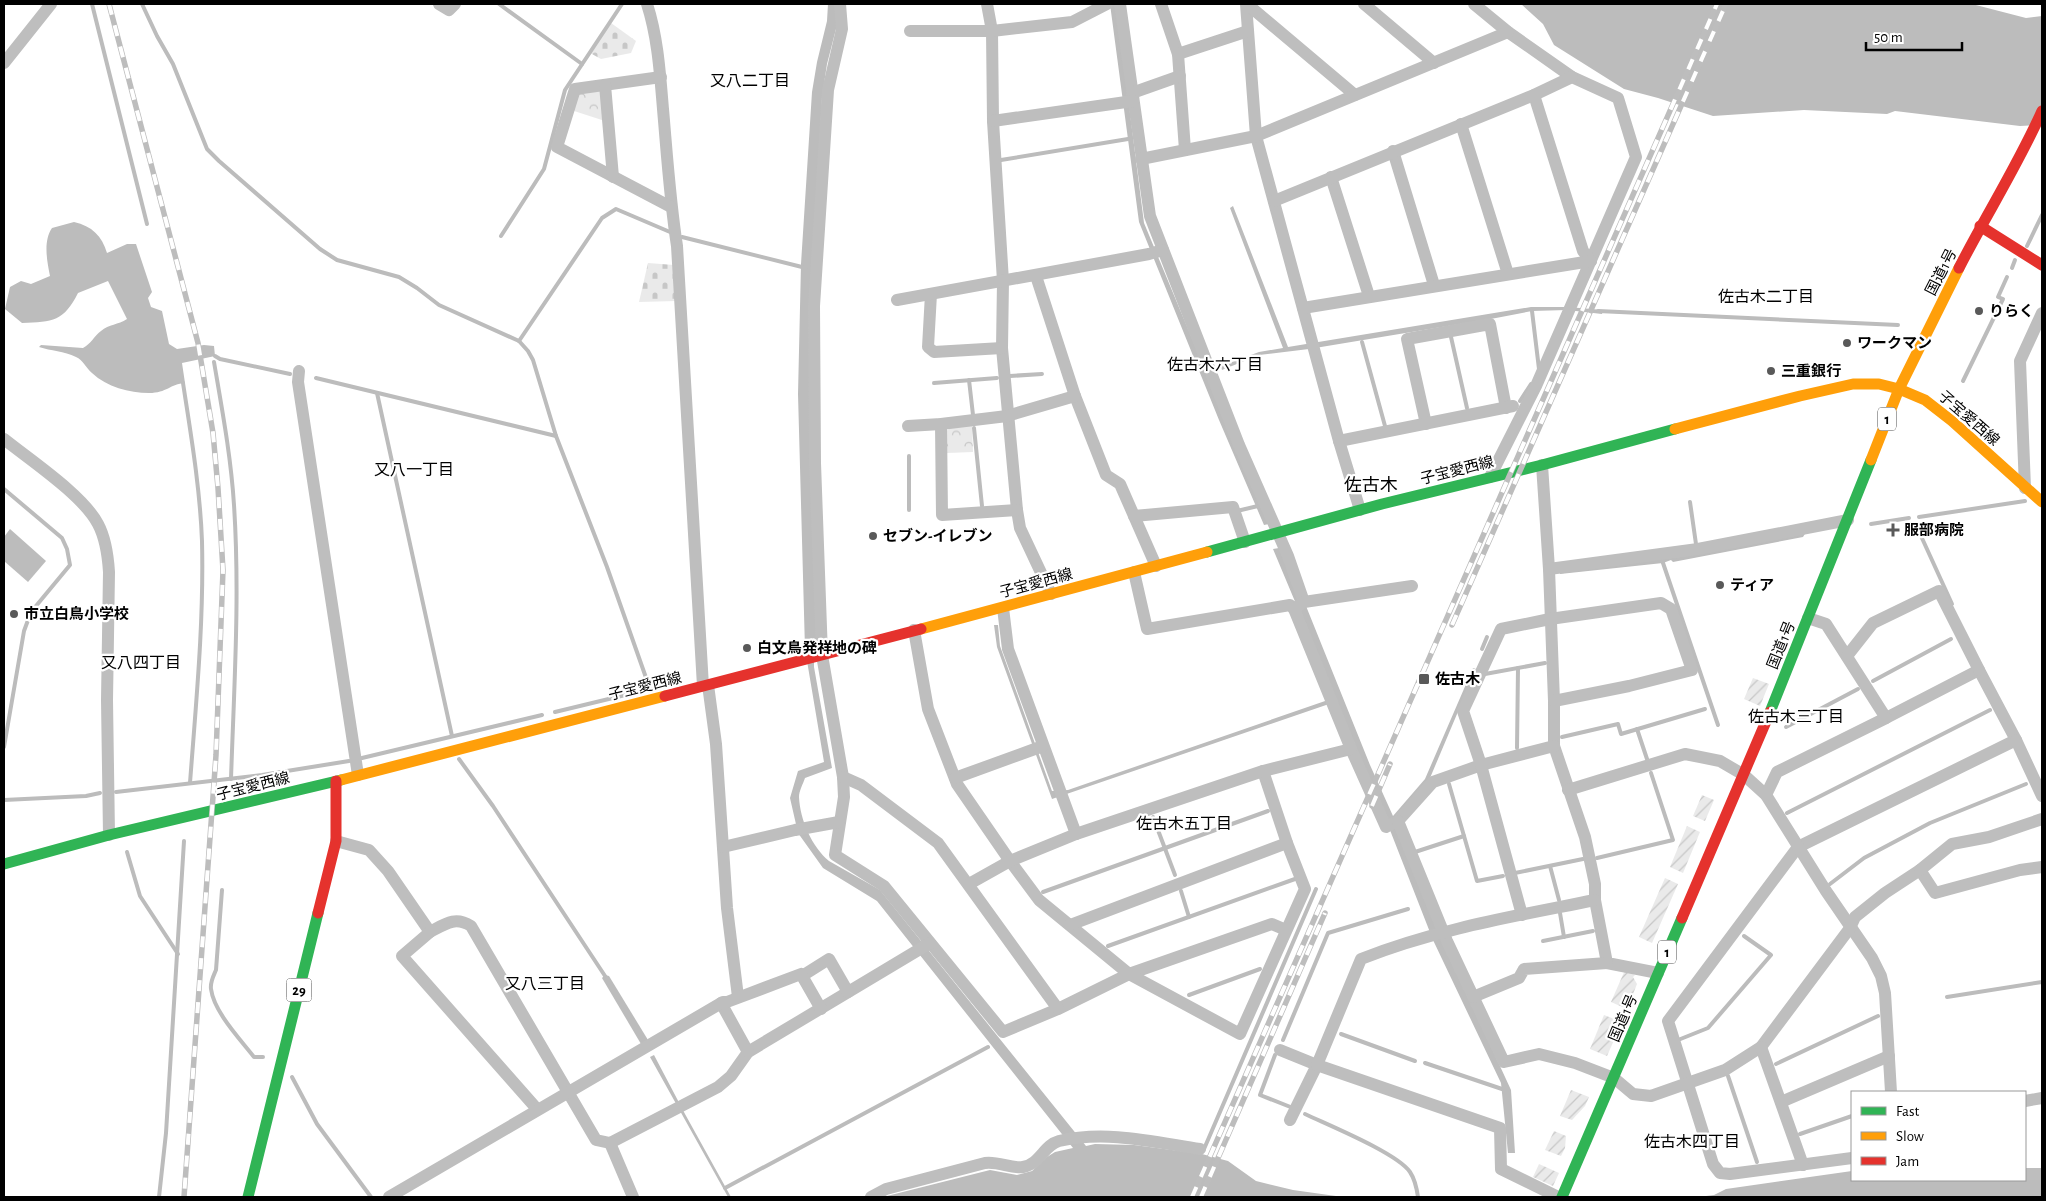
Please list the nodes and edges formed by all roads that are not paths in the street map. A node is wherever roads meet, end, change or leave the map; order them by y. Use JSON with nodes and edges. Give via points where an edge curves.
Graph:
{"nodes":[{"id":1,"x":51,"y":4,"type":"edge"},
{"id":2,"x":439,"y":4,"type":"edge"},
{"id":3,"x":455,"y":4,"type":"edge"},
{"id":4,"x":649,"y":4,"type":"edge"},
{"id":5,"x":840,"y":4,"type":"edge"},
{"id":6,"x":986,"y":4,"type":"edge"},
{"id":7,"x":1107,"y":4,"type":"edge"},
{"id":8,"x":1120,"y":4,"type":"edge"},
{"id":9,"x":1161,"y":4,"type":"edge"},
{"id":10,"x":1247,"y":4,"type":"edge"},
{"id":11,"x":1364,"y":4,"type":"edge"},
{"id":12,"x":1474,"y":4,"type":"edge"},
{"id":13,"x":910,"y":31,"type":"dead end"},
{"id":14,"x":992,"y":31,"type":"junction"},
{"id":15,"x":1248,"y":31,"type":"junction"},
{"id":16,"x":1508,"y":32,"type":"junction"},
{"id":17,"x":1178,"y":54,"type":"junction"},
{"id":18,"x":4,"y":63,"type":"edge"},
{"id":19,"x":1434,"y":63,"type":"junction"},
{"id":20,"x":1180,"y":76,"type":"junction"},
{"id":21,"x":661,"y":77,"type":"junction"},
{"id":22,"x":1572,"y":77,"type":"junction"},
{"id":23,"x":605,"y":85,"type":"junction"},
{"id":24,"x":1355,"y":95,"type":"junction"},
{"id":25,"x":1534,"y":95,"type":"junction"},
{"id":26,"x":1129,"y":99,"type":"junction"},
{"id":27,"x":2042,"y":111,"type":"edge"},
{"id":28,"x":993,"y":121,"type":"junction"},
{"id":29,"x":1461,"y":124,"type":"junction"},
{"id":30,"x":1256,"y":136,"type":"junction"},
{"id":31,"x":2028,"y":144,"type":"junction"},
{"id":32,"x":2042,"y":148,"type":"edge"},
{"id":33,"x":1185,"y":150,"type":"junction"},
{"id":34,"x":1393,"y":151,"type":"junction"},
{"id":35,"x":1141,"y":159,"type":"junction"},
{"id":36,"x":613,"y":177,"type":"junction"},
{"id":37,"x":1332,"y":177,"type":"junction"},
{"id":38,"x":1274,"y":201,"type":"junction"},
{"id":39,"x":671,"y":207,"type":"junction"},
{"id":40,"x":1980,"y":226,"type":"junction"},
{"id":41,"x":1157,"y":252,"type":"junction"},
{"id":42,"x":1591,"y":261,"type":"junction"},
{"id":43,"x":2042,"y":264,"type":"edge"},
{"id":44,"x":1508,"y":274,"type":"junction"},
{"id":45,"x":1036,"y":276,"type":"junction"},
{"id":46,"x":1003,"y":281,"type":"junction"},
{"id":47,"x":1434,"y":285,"type":"junction"},
{"id":48,"x":931,"y":294,"type":"junction"},
{"id":49,"x":1369,"y":296,"type":"junction"},
{"id":50,"x":897,"y":300,"type":"dead end"},
{"id":51,"x":1303,"y":308,"type":"junction"},
{"id":52,"x":2042,"y":313,"type":"edge"},
{"id":53,"x":1002,"y":348,"type":"junction"},
{"id":54,"x":299,"y":371,"type":"dead end"},
{"id":55,"x":1899,"y":389,"type":"junction"},
{"id":56,"x":1075,"y":396,"type":"junction"},
{"id":57,"x":1527,"y":404,"type":"junction"},
{"id":58,"x":1506,"y":408,"type":"junction"},
{"id":59,"x":1008,"y":416,"type":"junction"},
{"id":60,"x":941,"y":424,"type":"junction"},
{"id":61,"x":1426,"y":424,"type":"junction"},
{"id":62,"x":908,"y":426,"type":"dead end"},
{"id":63,"x":4,"y":439,"type":"edge"},
{"id":64,"x":1340,"y":441,"type":"junction"},
{"id":65,"x":1542,"y":465,"type":"junction"},
{"id":66,"x":1490,"y":478,"type":"junction"},
{"id":67,"x":2026,"y":488,"type":"junction"},
{"id":68,"x":2042,"y":502,"type":"edge"},
{"id":69,"x":1017,"y":510,"type":"junction"},
{"id":70,"x":1360,"y":510,"type":"junction"},
{"id":71,"x":1134,"y":516,"type":"junction"},
{"id":72,"x":1848,"y":520,"type":"junction"},
{"id":73,"x":1279,"y":533,"type":"junction"},
{"id":74,"x":1245,"y":542,"type":"junction"},
{"id":75,"x":1156,"y":566,"type":"junction"},
{"id":76,"x":1549,"y":569,"type":"junction"},
{"id":77,"x":1134,"y":572,"type":"junction"},
{"id":78,"x":1412,"y":586,"type":"dead end"},
{"id":79,"x":1051,"y":594,"type":"junction"},
{"id":80,"x":1299,"y":605,"type":"junction"},
{"id":81,"x":1004,"y":608,"type":"junction"},
{"id":82,"x":1550,"y":618,"type":"junction"},
{"id":83,"x":1808,"y":618,"type":"junction"},
{"id":84,"x":914,"y":630,"type":"junction"},
{"id":85,"x":1848,"y":656,"type":"junction"},
{"id":86,"x":814,"y":657,"type":"junction"},
{"id":87,"x":1979,"y":670,"type":"junction"},
{"id":88,"x":705,"y":686,"type":"junction"},
{"id":89,"x":1554,"y":700,"type":"junction"},
{"id":90,"x":1886,"y":718,"type":"junction"},
{"id":91,"x":2016,"y":740,"type":"junction"},
{"id":92,"x":1554,"y":746,"type":"junction"},
{"id":93,"x":1037,"y":748,"type":"junction"},
{"id":94,"x":1352,"y":749,"type":"junction"},
{"id":95,"x":1481,"y":765,"type":"junction"},
{"id":96,"x":1263,"y":771,"type":"junction"},
{"id":97,"x":1744,"y":775,"type":"junction"},
{"id":98,"x":358,"y":776,"type":"junction"},
{"id":99,"x":843,"y":777,"type":"junction"},
{"id":100,"x":955,"y":778,"type":"junction"},
{"id":101,"x":336,"y":781,"type":"junction"},
{"id":102,"x":1568,"y":790,"type":"junction"},
{"id":103,"x":1766,"y":794,"type":"junction"},
{"id":104,"x":2042,"y":796,"type":"edge"},
{"id":105,"x":2042,"y":819,"type":"edge"},
{"id":106,"x":839,"y":822,"type":"junction"},
{"id":107,"x":1393,"y":823,"type":"junction"},
{"id":108,"x":1076,"y":834,"type":"junction"},
{"id":109,"x":110,"y":835,"type":"junction"},
{"id":110,"x":336,"y":841,"type":"junction"},
{"id":111,"x":1287,"y":843,"type":"junction"},
{"id":112,"x":723,"y":847,"type":"junction"},
{"id":113,"x":1798,"y":847,"type":"junction"},
{"id":114,"x":1010,"y":861,"type":"junction"},
{"id":115,"x":4,"y":864,"type":"edge"},
{"id":116,"x":2042,"y":867,"type":"edge"},
{"id":117,"x":1920,"y":870,"type":"junction"},
{"id":118,"x":969,"y":884,"type":"junction"},
{"id":119,"x":1595,"y":900,"type":"junction"},
{"id":120,"x":1522,"y":915,"type":"junction"},
{"id":121,"x":1070,"y":925,"type":"junction"},
{"id":122,"x":1850,"y":928,"type":"junction"},
{"id":123,"x":1286,"y":930,"type":"junction"},
{"id":124,"x":430,"y":932,"type":"junction"},
{"id":125,"x":1438,"y":933,"type":"junction"},
{"id":126,"x":928,"y":944,"type":"junction"},
{"id":127,"x":1608,"y":963,"type":"junction"},
{"id":128,"x":1658,"y":973,"type":"junction"},
{"id":129,"x":1130,"y":974,"type":"junction"},
{"id":130,"x":802,"y":976,"type":"junction"},
{"id":131,"x":848,"y":992,"type":"junction"},
{"id":132,"x":738,"y":997,"type":"junction"},
{"id":133,"x":1473,"y":997,"type":"junction"},
{"id":134,"x":721,"y":1003,"type":"junction"},
{"id":135,"x":1058,"y":1008,"type":"junction"},
{"id":136,"x":821,"y":1009,"type":"junction"},
{"id":137,"x":1761,"y":1046,"type":"junction"},
{"id":138,"x":1280,"y":1050,"type":"dead end"},
{"id":139,"x":748,"y":1052,"type":"junction"},
{"id":140,"x":1889,"y":1056,"type":"junction"},
{"id":141,"x":1317,"y":1065,"type":"junction"},
{"id":142,"x":1614,"y":1078,"type":"junction"},
{"id":143,"x":1688,"y":1082,"type":"junction"},
{"id":144,"x":1891,"y":1091,"type":"edge"},
{"id":145,"x":570,"y":1092,"type":"junction"},
{"id":146,"x":2042,"y":1098,"type":"edge"},
{"id":147,"x":2026,"y":1101,"type":"edge"},
{"id":148,"x":1781,"y":1102,"type":"junction"},
{"id":149,"x":537,"y":1109,"type":"junction"},
{"id":150,"x":1290,"y":1120,"type":"dead end"},
{"id":151,"x":610,"y":1143,"type":"junction"},
{"id":152,"x":1200,"y":1149,"type":"dead end"},
{"id":153,"x":1851,"y":1158,"type":"edge"},
{"id":154,"x":1803,"y":1165,"type":"junction"},
{"id":155,"x":2026,"y":1174,"type":"edge"},
{"id":156,"x":2042,"y":1174,"type":"edge"},
{"id":157,"x":248,"y":1197,"type":"edge"},
{"id":158,"x":389,"y":1197,"type":"edge"},
{"id":159,"x":633,"y":1197,"type":"edge"},
{"id":160,"x":871,"y":1197,"type":"edge"},
{"id":161,"x":1558,"y":1197,"type":"edge"},
{"id":162,"x":1562,"y":1197,"type":"edge"}],
"edges":[{"from":1,"to":18,"type":"street"},
{"from":2,"to":3,"type":"street","via":[[449,10]]},
{"from":4,"to":21,"type":"street"},
{"from":5,"to":86,"type":"street","via":[[842,29],[828,90],[814,306]]},
{"from":6,"to":14,"type":"street"},
{"from":7,"to":14,"type":"street","via":[[1072,22]]},
{"from":8,"to":26,"type":"street"},
{"from":9,"to":17,"type":"street"},
{"from":10,"to":15,"type":"street"},
{"from":10,"to":24,"type":"street"},
{"from":11,"to":19,"type":"street"},
{"from":12,"to":16,"type":"street"},
{"from":13,"to":14,"type":"street"},
{"from":14,"to":28,"type":"street"},
{"from":15,"to":17,"type":"street"},
{"from":15,"to":30,"type":"street"},
{"from":16,"to":19,"type":"street"},
{"from":16,"to":22,"type":"street"},
{"from":17,"to":20,"type":"street"},
{"from":19,"to":24,"type":"street"},
{"from":20,"to":26,"type":"street"},
{"from":20,"to":33,"type":"street"},
{"from":21,"to":23,"type":"street"},
{"from":21,"to":39,"type":"street"},
{"from":22,"to":25,"type":"street"},
{"from":22,"to":42,"type":"street","via":[[1618,98],[1636,157]]},
{"from":23,"to":36,"type":"street"},
{"from":23,"to":36,"type":"street","via":[[575,89],[558,147]]},
{"from":24,"to":30,"type":"street"},
{"from":25,"to":29,"type":"street"},
{"from":25,"to":42,"type":"street","via":[[1583,251]]},
{"from":26,"to":28,"type":"street"},
{"from":26,"to":35,"type":"street"},
{"from":27,"to":31,"type":"main road","name":"国道1号","number":"1"},
{"from":28,"to":46,"type":"street"},
{"from":29,"to":34,"type":"street"},
{"from":29,"to":44,"type":"street"},
{"from":30,"to":33,"type":"street"},
{"from":30,"to":38,"type":"street"},
{"from":31,"to":32,"type":"street"},
{"from":31,"to":40,"type":"main road","name":"国道1号","number":"1"},
{"from":33,"to":35,"type":"street"},
{"from":34,"to":37,"type":"street"},
{"from":34,"to":47,"type":"street"},
{"from":35,"to":41,"type":"street"},
{"from":36,"to":39,"type":"street"},
{"from":37,"to":38,"type":"street"},
{"from":37,"to":49,"type":"street"},
{"from":38,"to":51,"type":"street"},
{"from":39,"to":88,"type":"street","via":[[677,246]]},
{"from":40,"to":43,"type":"main road"},
{"from":40,"to":55,"type":"main road","name":"国道1号","number":"1"},
{"from":41,"to":45,"type":"street"},
{"from":41,"to":73,"type":"street"},
{"from":42,"to":44,"type":"street"},
{"from":42,"to":57,"type":"street"},
{"from":44,"to":47,"type":"street"},
{"from":45,"to":46,"type":"street"},
{"from":45,"to":56,"type":"street"},
{"from":46,"to":48,"type":"street"},
{"from":46,"to":53,"type":"street"},
{"from":47,"to":49,"type":"street"},
{"from":48,"to":50,"type":"street"},
{"from":48,"to":53,"type":"street","via":[[928,347],[934,352]]},
{"from":49,"to":51,"type":"street"},
{"from":51,"to":64,"type":"street"},
{"from":52,"to":67,"type":"street","via":[[2020,361]]},
{"from":53,"to":59,"type":"street"},
{"from":54,"to":98,"type":"street","via":[[298,382]]},
{"from":55,"to":65,"type":"main road","name":"子宝愛西線","via":[[1879,384],[1853,384]]},
{"from":55,"to":67,"type":"main road","name":"子宝愛西線","via":[[1925,400],[1952,421]]},
{"from":55,"to":72,"type":"main road","name":"国道1号","number":"1"},
{"from":56,"to":59,"type":"street"},
{"from":56,"to":71,"type":"street","via":[[1106,475],[1120,484]]},
{"from":57,"to":58,"type":"street"},
{"from":57,"to":66,"type":"street"},
{"from":58,"to":61,"type":"street"},
{"from":58,"to":61,"type":"street","via":[[1490,324],[1407,339]]},
{"from":59,"to":60,"type":"street"},
{"from":59,"to":69,"type":"street"},
{"from":60,"to":62,"type":"street"},
{"from":60,"to":69,"type":"street","via":[[942,515]]},
{"from":61,"to":64,"type":"street"},
{"from":63,"to":109,"type":"street","via":[[87,508],[104,539],[109,572]]},
{"from":64,"to":70,"type":"street"},
{"from":65,"to":66,"type":"main road","name":"子宝愛西線"},
{"from":65,"to":76,"type":"street"},
{"from":66,"to":70,"type":"main road","name":"子宝愛西線"},
{"from":67,"to":68,"type":"main road","name":"子宝愛西線"},
{"from":69,"to":79,"type":"street","via":[[1020,528]]},
{"from":70,"to":73,"type":"main road","name":"子宝愛西線"},
{"from":71,"to":74,"type":"street","via":[[1235,510]]},
{"from":71,"to":75,"type":"street"},
{"from":72,"to":76,"type":"street","via":[[1698,549]]},
{"from":72,"to":83,"type":"main road","name":"国道1号","number":"1"},
{"from":73,"to":74,"type":"main road","name":"子宝愛西線"},
{"from":73,"to":80,"type":"street"},
{"from":74,"to":75,"type":"main road","name":"子宝愛西線"},
{"from":75,"to":77,"type":"main road","name":"子宝愛西線"},
{"from":76,"to":82,"type":"street"},
{"from":77,"to":79,"type":"main road","name":"子宝愛西線"},
{"from":77,"to":80,"type":"street","via":[[1147,629]]},
{"from":78,"to":80,"type":"street"},
{"from":79,"to":81,"type":"main road","name":"子宝愛西線"},
{"from":80,"to":94,"type":"street"},
{"from":81,"to":84,"type":"main road","name":"子宝愛西線"},
{"from":81,"to":93,"type":"street","via":[[1008,648]]},
{"from":82,"to":89,"type":"street"},
{"from":82,"to":89,"type":"street","via":[[1661,603],[1671,609],[1692,670]]},
{"from":82,"to":95,"type":"street","via":[[1501,628],[1464,711]]},
{"from":83,"to":85,"type":"street","via":[[1826,624]]},
{"from":83,"to":97,"type":"main road","name":"国道1号","number":"1"},
{"from":84,"to":86,"type":"main road","name":"子宝愛西線"},
{"from":84,"to":100,"type":"street","via":[[928,709]]},
{"from":85,"to":87,"type":"street","via":[[1873,623],[1939,591]]},
{"from":85,"to":90,"type":"street"},
{"from":86,"to":88,"type":"main road","name":"子宝愛西線"},
{"from":86,"to":99,"type":"street"},
{"from":87,"to":90,"type":"street"},
{"from":87,"to":91,"type":"street"},
{"from":88,"to":98,"type":"main road","name":"子宝愛西線"},
{"from":88,"to":112,"type":"street","via":[[716,744]]},
{"from":89,"to":92,"type":"street"},
{"from":90,"to":103,"type":"street","via":[[1777,772]]},
{"from":91,"to":104,"type":"street"},
{"from":91,"to":113,"type":"street"},
{"from":92,"to":95,"type":"street"},
{"from":92,"to":102,"type":"street"},
{"from":93,"to":100,"type":"street"},
{"from":93,"to":108,"type":"street","via":[[1061,794]]},
{"from":94,"to":96,"type":"street"},
{"from":94,"to":107,"type":"street"},
{"from":95,"to":107,"type":"street","via":[[1433,782]]},
{"from":95,"to":120,"type":"street"},
{"from":96,"to":108,"type":"street"},
{"from":96,"to":111,"type":"street"},
{"from":97,"to":102,"type":"street","via":[[1720,761],[1685,754]]},
{"from":97,"to":103,"type":"street"},
{"from":97,"to":128,"type":"main road","name":"国道1号","number":"1"},
{"from":98,"to":101,"type":"main road","name":"子宝愛西線"},
{"from":99,"to":106,"type":"street","via":[[844,797]]},
{"from":99,"to":118,"type":"street","via":[[861,784],[938,843]]},
{"from":100,"to":114,"type":"street"},
{"from":101,"to":109,"type":"main road","name":"子宝愛西線"},
{"from":101,"to":110,"type":"main road","number":"29"},
{"from":102,"to":119,"type":"street","via":[[1585,837],[1595,884]]},
{"from":103,"to":113,"type":"street"},
{"from":105,"to":117,"type":"street","via":[[1990,837],[1952,844]]},
{"from":106,"to":112,"type":"street"},
{"from":106,"to":126,"type":"street","via":[[835,855],[884,886]]},
{"from":107,"to":125,"type":"street"},
{"from":108,"to":114,"type":"street"},
{"from":109,"to":115,"type":"main road","name":"子宝愛西線"},
{"from":110,"to":124,"type":"street","via":[[369,850],[388,871]]},
{"from":110,"to":157,"type":"main road","number":"29"},
{"from":111,"to":121,"type":"street"},
{"from":111,"to":123,"type":"street","via":[[1305,889]]},
{"from":112,"to":132,"type":"street"},
{"from":113,"to":122,"type":"street"},
{"from":113,"to":143,"type":"street","via":[[1668,1021]]},
{"from":114,"to":118,"type":"street"},
{"from":114,"to":121,"type":"street","via":[[1039,900]]},
{"from":116,"to":117,"type":"street","via":[[1935,893]]},
{"from":117,"to":122,"type":"street","via":[[1855,917]]},
{"from":118,"to":135,"type":"street"},
{"from":119,"to":120,"type":"street"},
{"from":119,"to":127,"type":"street"},
{"from":120,"to":125,"type":"street"},
{"from":121,"to":129,"type":"street"},
{"from":122,"to":137,"type":"street"},
{"from":122,"to":140,"type":"street","via":[[1881,976]]},
{"from":123,"to":129,"type":"street","via":[[1272,924]]},
{"from":123,"to":129,"type":"street","via":[[1240,1034]]},
{"from":124,"to":145,"type":"street","via":[[451,921],[462,921],[471,926]]},
{"from":124,"to":149,"type":"street","via":[[402,956]]},
{"from":125,"to":133,"type":"street","via":[[1447,941]]},
{"from":125,"to":141,"type":"street","via":[[1361,959]]},
{"from":126,"to":131,"type":"street"},
{"from":126,"to":135,"type":"street","via":[[1003,1032]]},
{"from":127,"to":128,"type":"street"},
{"from":127,"to":133,"type":"street","via":[[1524,969],[1519,978]]},
{"from":128,"to":142,"type":"main road","name":"国道1号","number":"1"},
{"from":129,"to":135,"type":"street"},
{"from":130,"to":131,"type":"street","via":[[829,959]]},
{"from":130,"to":132,"type":"street","via":[[800,974]]},
{"from":130,"to":136,"type":"street"},
{"from":131,"to":136,"type":"street"},
{"from":132,"to":134,"type":"street"},
{"from":133,"to":142,"type":"street","via":[[1504,1062],[1539,1054],[1575,1062]]},
{"from":134,"to":139,"type":"street"},
{"from":134,"to":145,"type":"street"},
{"from":136,"to":139,"type":"street"},
{"from":137,"to":143,"type":"street","via":[[1724,1070]]},
{"from":137,"to":148,"type":"street"},
{"from":138,"to":141,"type":"street"},
{"from":139,"to":151,"type":"street","via":[[731,1076],[718,1087]]},
{"from":140,"to":144,"type":"street"},
{"from":140,"to":148,"type":"street"},
{"from":141,"to":150,"type":"street"},
{"from":141,"to":161,"type":"street","via":[[1500,1128],[1501,1169]]},
{"from":142,"to":143,"type":"street","via":[[1633,1094],[1651,1096]]},
{"from":142,"to":162,"type":"main road","name":"国道1号","number":"1"},
{"from":143,"to":154,"type":"street","via":[[1713,1164],[1720,1173]]},
{"from":145,"to":149,"type":"street"},
{"from":145,"to":151,"type":"street","via":[[596,1140]]},
{"from":146,"to":147,"type":"street"},
{"from":148,"to":154,"type":"street"},
{"from":149,"to":158,"type":"street"},
{"from":151,"to":159,"type":"street"},
{"from":152,"to":160,"type":"street","via":[[1109,1136],[1082,1137],[1049,1145],[1033,1163],[1022,1167],[985,1163],[886,1189]]},
{"from":153,"to":154,"type":"street"},
{"from":155,"to":156,"type":"street"}]}
